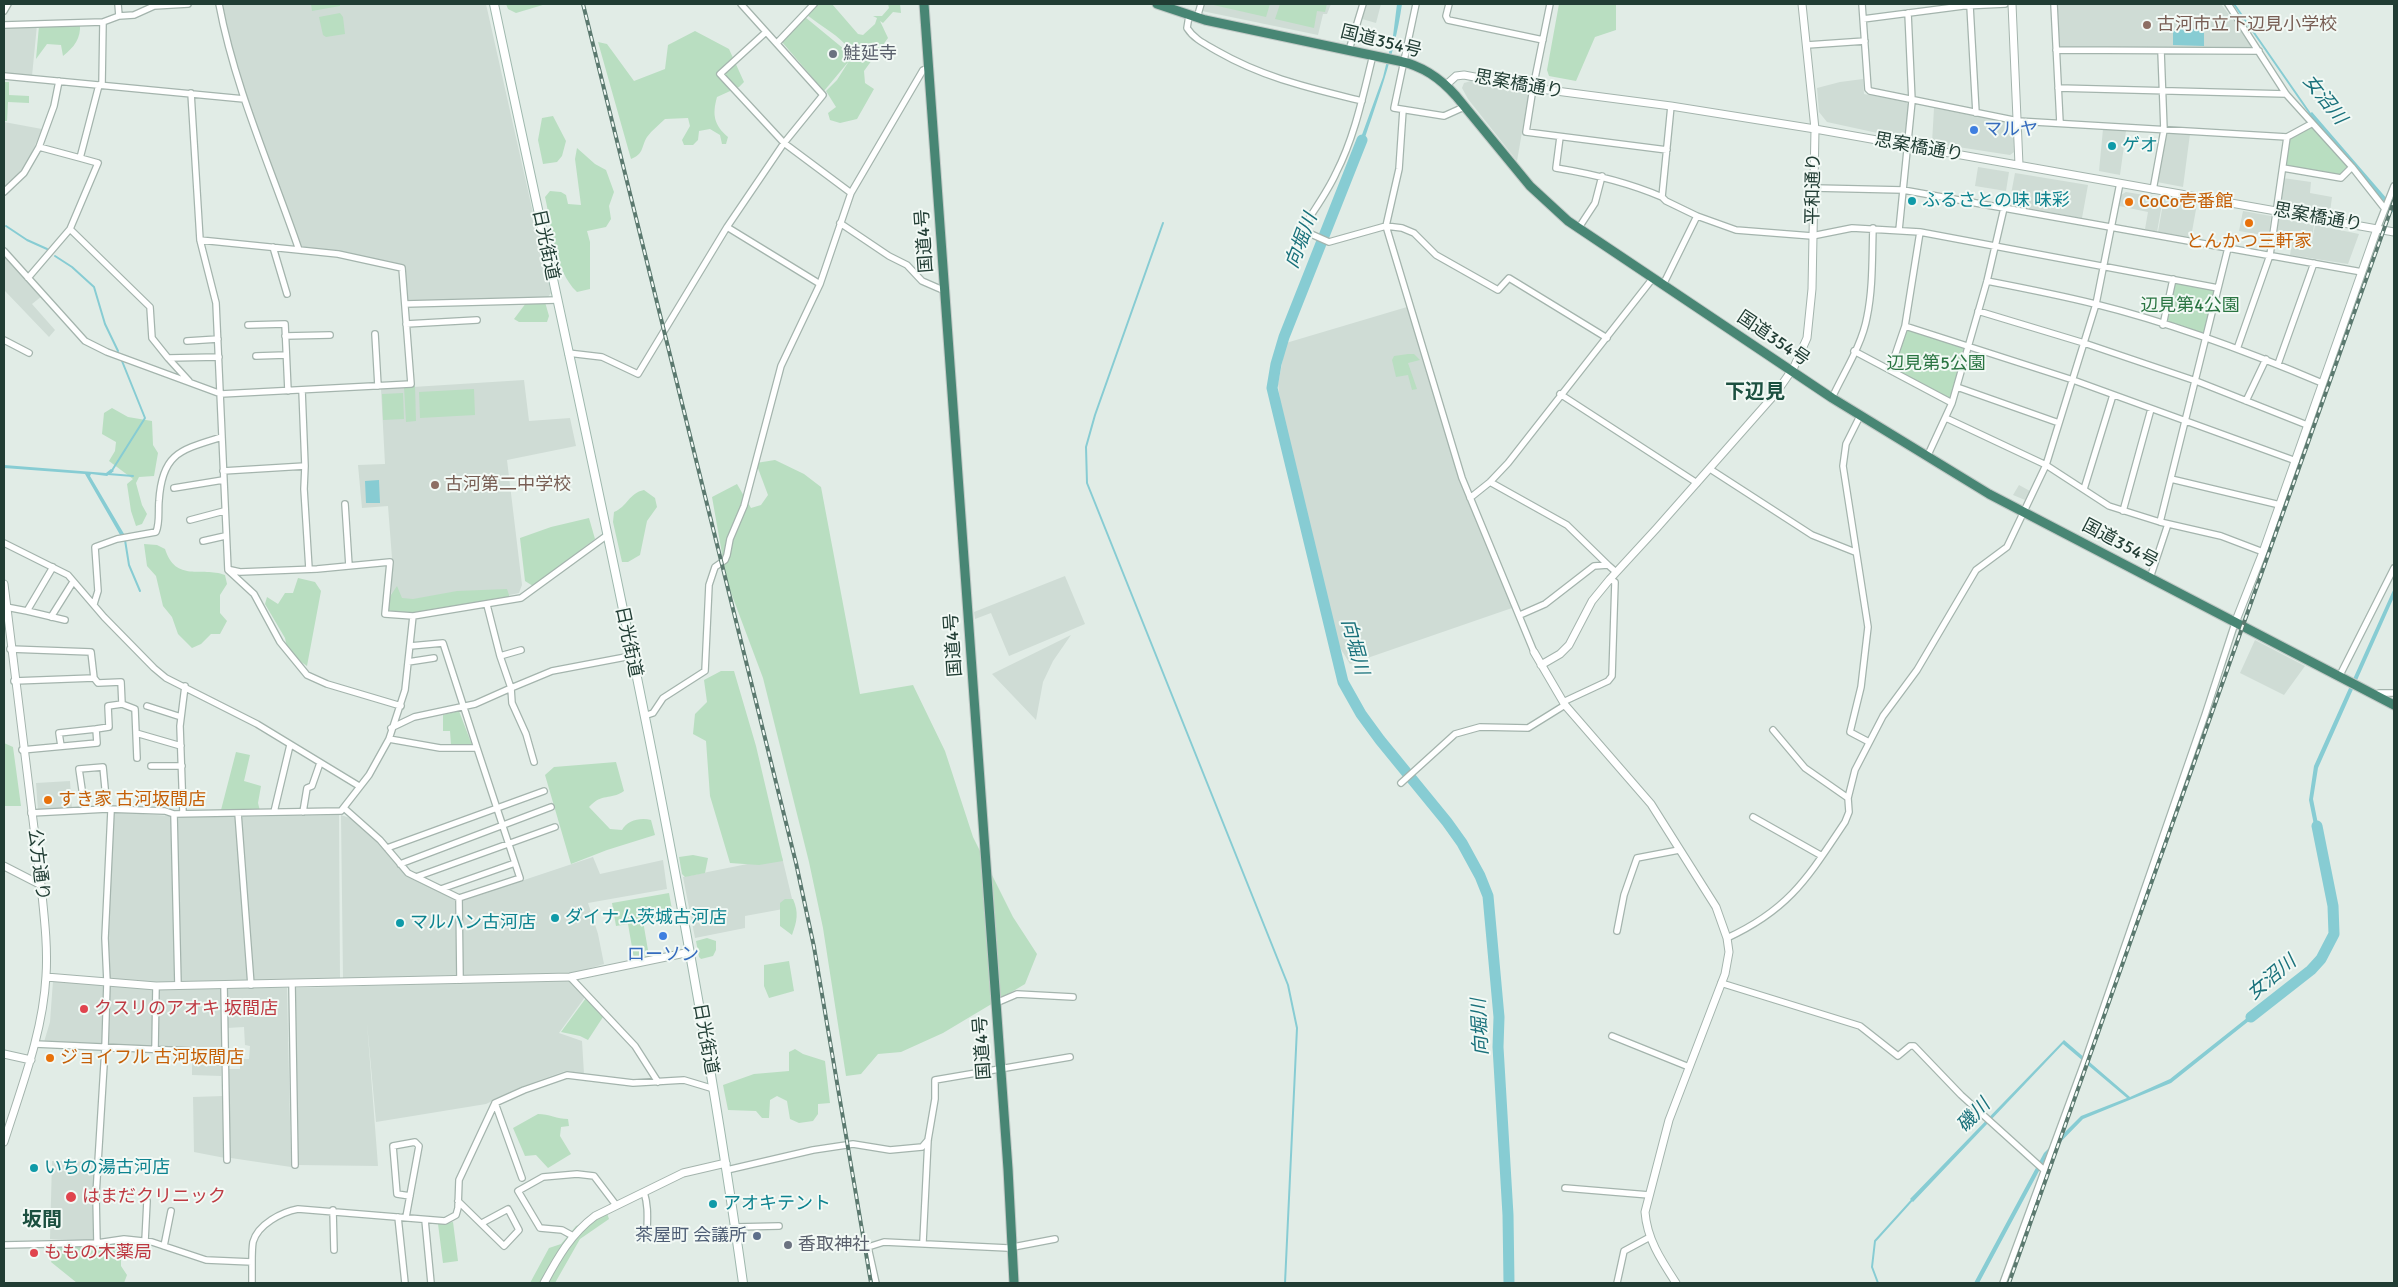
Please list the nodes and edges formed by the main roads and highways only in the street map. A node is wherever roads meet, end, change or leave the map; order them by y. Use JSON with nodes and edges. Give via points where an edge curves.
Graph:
{"nodes":[{"id":1,"x":494,"y":4,"type":"edge"},
{"id":2,"x":924,"y":4,"type":"edge"},
{"id":3,"x":1157,"y":4,"type":"edge"},
{"id":4,"x":2394,"y":705,"type":"edge"},
{"id":5,"x":743,"y":1283,"type":"edge"},
{"id":6,"x":1014,"y":1283,"type":"edge"}],
"edges":[{"from":1,"to":5,"type":"main road","name":"日光街道","via":[[644,716],[690,952]]},
{"from":2,"to":6,"type":"highway","name":"国道4号"},
{"from":3,"to":4,"type":"highway","name":"国道354号","via":[[1193,17],[1402,61],[1428,71],[1446,85],[1530,186],[1578,229],[1832,398],[2023,511]]}]}
